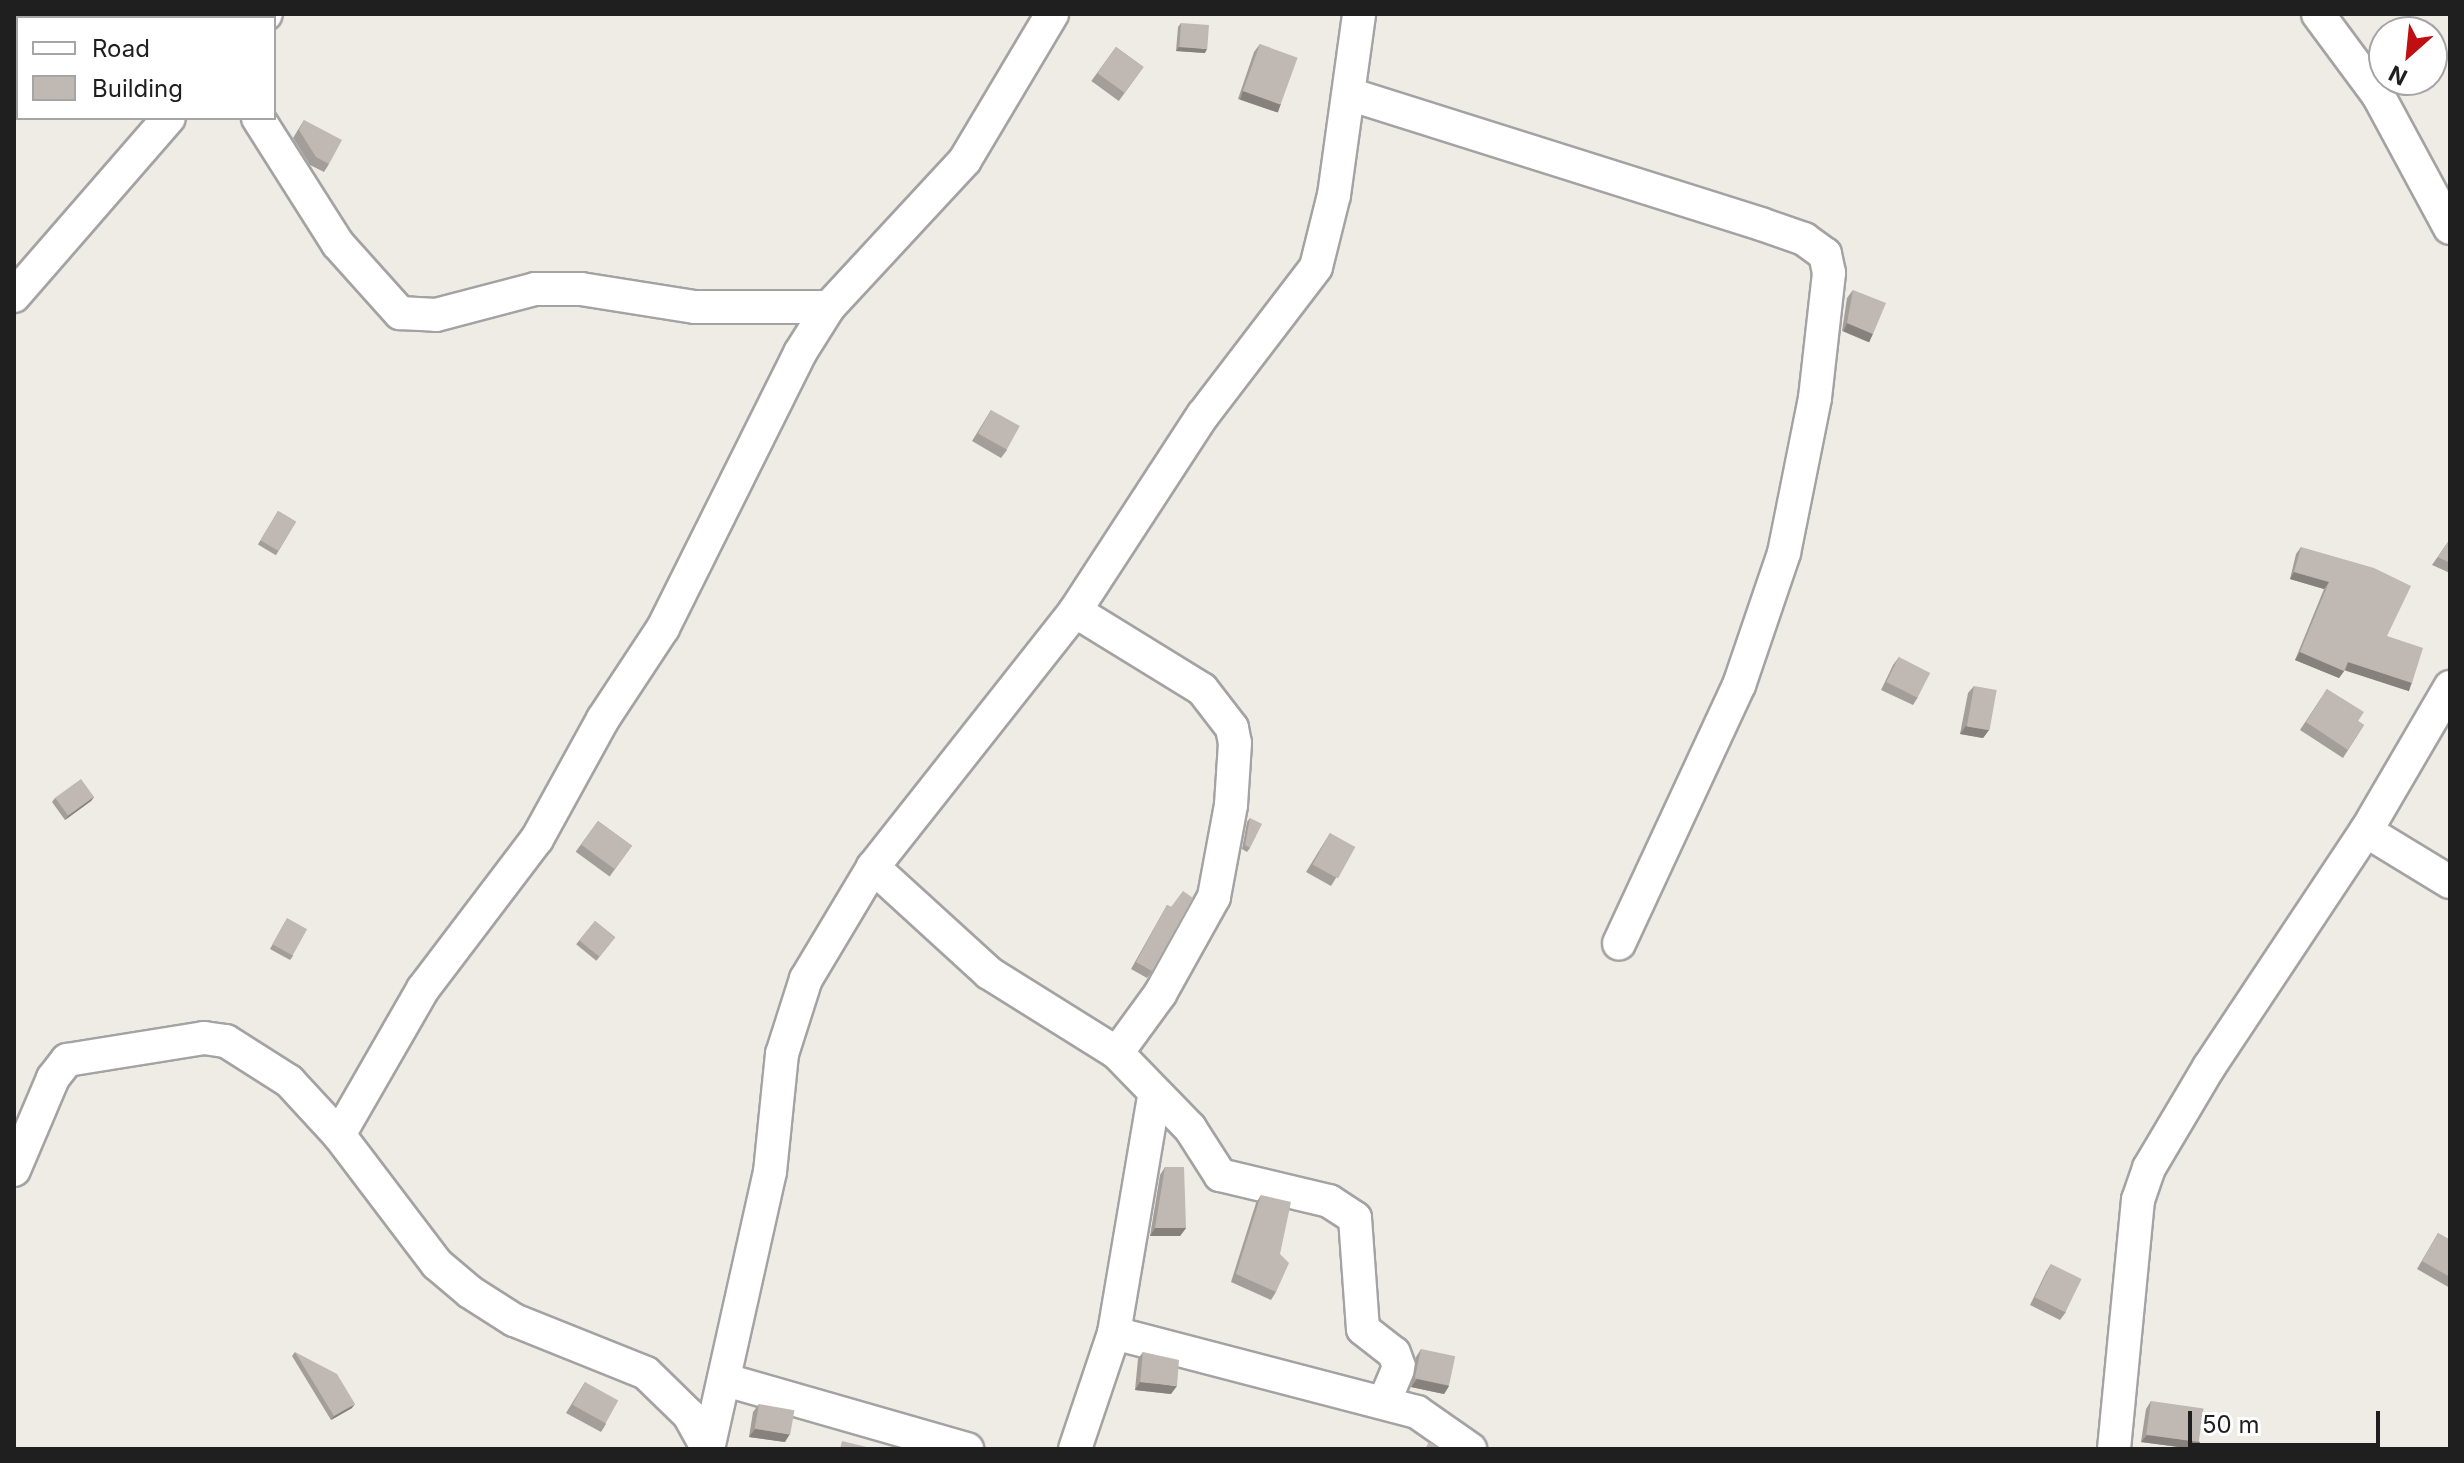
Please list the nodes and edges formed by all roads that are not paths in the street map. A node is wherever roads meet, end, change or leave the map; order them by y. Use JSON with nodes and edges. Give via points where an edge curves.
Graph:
{"nodes":[{"id":1,"x":1052,"y":14,"type":"edge"},
{"id":2,"x":1359,"y":14,"type":"edge"},
{"id":3,"x":2318,"y":14,"type":"edge"},
{"id":4,"x":1349,"y":94,"type":"junction"},
{"id":5,"x":167,"y":120,"type":"edge"},
{"id":6,"x":259,"y":120,"type":"edge"},
{"id":7,"x":2450,"y":228,"type":"edge"},
{"id":8,"x":14,"y":296,"type":"edge"},
{"id":9,"x":829,"y":307,"type":"junction"},
{"id":10,"x":1075,"y":611,"type":"junction"},
{"id":11,"x":2450,"y":687,"type":"edge"},
{"id":12,"x":2366,"y":831,"type":"junction"},
{"id":13,"x":873,"y":867,"type":"junction"},
{"id":14,"x":2450,"y":882,"type":"edge"},
{"id":15,"x":1619,"y":943,"type":"dead end"},
{"id":16,"x":1117,"y":1053,"type":"junction"},
{"id":17,"x":1154,"y":1096,"type":"junction"},
{"id":18,"x":339,"y":1135,"type":"junction"},
{"id":19,"x":14,"y":1170,"type":"edge"},
{"id":20,"x":1114,"y":1333,"type":"junction"},
{"id":21,"x":726,"y":1380,"type":"junction"},
{"id":22,"x":1384,"y":1402,"type":"junction"},
{"id":23,"x":708,"y":1449,"type":"edge"},
{"id":24,"x":967,"y":1449,"type":"edge"},
{"id":25,"x":1075,"y":1449,"type":"edge"},
{"id":26,"x":1470,"y":1449,"type":"edge"},
{"id":27,"x":2114,"y":1449,"type":"edge"}],
"edges":[{"from":1,"to":9,"type":"street","via":[[965,160]]},
{"from":2,"to":4,"type":"street"},
{"from":3,"to":7,"type":"street","via":[[2378,95]]},
{"from":4,"to":10,"type":"street","via":[[1326,242],[1316,267],[1203,415]]},
{"from":4,"to":15,"type":"street","via":[[1761,224],[1804,239],[1825,254],[1829,273],[1815,398],[1784,553],[1739,685]]},
{"from":5,"to":8,"type":"street"},
{"from":6,"to":9,"type":"street","via":[[338,244],[400,313],[436,315],[551,289],[695,307]]},
{"from":9,"to":18,"type":"street","via":[[800,353],[663,628],[603,719],[537,839],[423,989]]},
{"from":10,"to":13,"type":"street"},
{"from":10,"to":16,"type":"street","via":[[1202,689],[1223,713],[1235,743],[1229,819],[1214,897],[1160,994]]},
{"from":11,"to":12,"type":"street"},
{"from":12,"to":14,"type":"street"},
{"from":12,"to":27,"type":"street","via":[[2223,1045],[2149,1168],[2136,1212]]},
{"from":13,"to":16,"type":"street","via":[[989,973]]},
{"from":13,"to":21,"type":"street","via":[[822,948],[791,1015],[775,1104],[770,1172]]},
{"from":16,"to":17,"type":"street"},
{"from":17,"to":20,"type":"street"},
{"from":17,"to":22,"type":"street","via":[[1190,1128],[1220,1175],[1329,1201],[1355,1218],[1363,1329],[1394,1353],[1399,1367]]},
{"from":18,"to":19,"type":"street","via":[[289,1081],[226,1041],[204,1038],[67,1060],[53,1078]]},
{"from":18,"to":23,"type":"street","via":[[437,1264],[514,1320],[646,1373],[681,1406]]},
{"from":20,"to":22,"type":"street"},
{"from":20,"to":25,"type":"street"},
{"from":21,"to":23,"type":"street"},
{"from":21,"to":24,"type":"street"},
{"from":22,"to":26,"type":"street","via":[[1417,1412]]}]}
